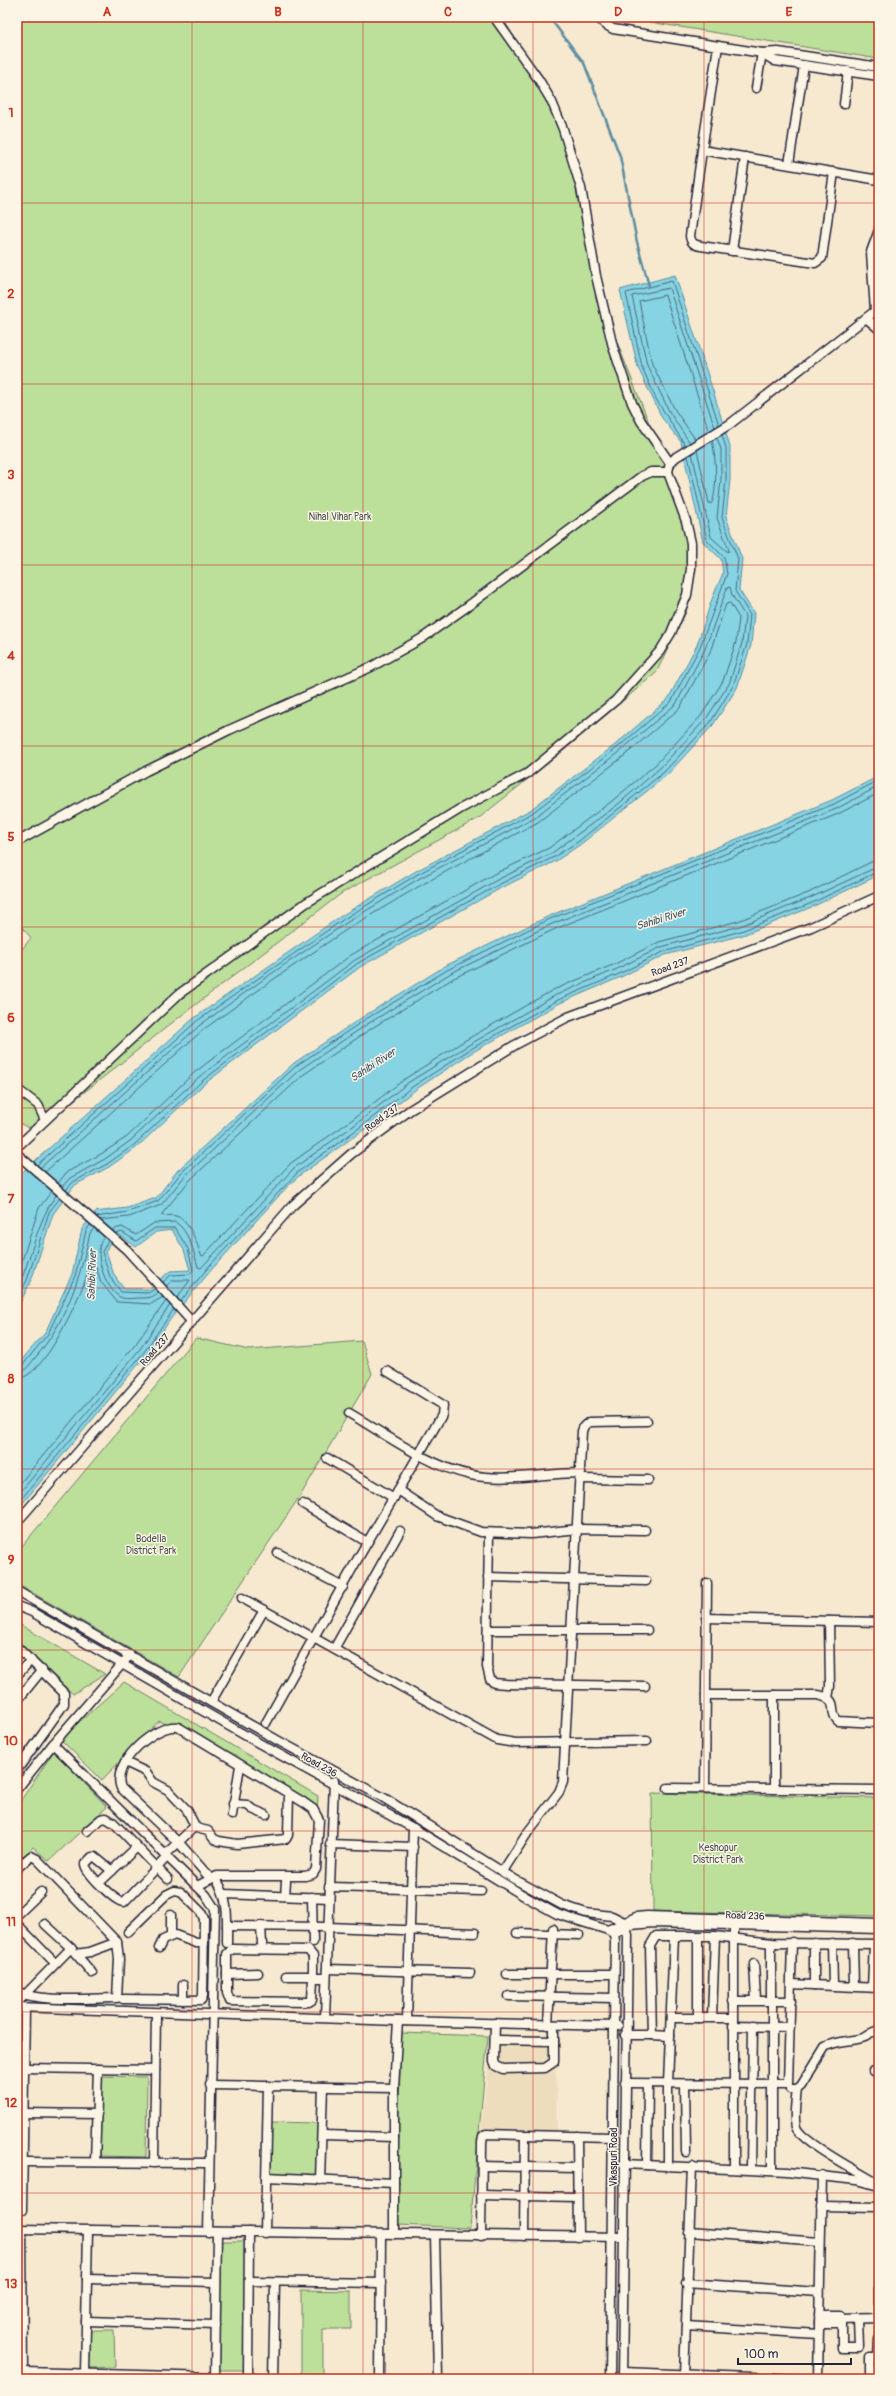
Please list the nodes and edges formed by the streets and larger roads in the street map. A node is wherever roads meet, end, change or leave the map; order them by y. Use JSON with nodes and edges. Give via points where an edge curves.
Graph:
{"nodes":[{"id":1,"x":494,"y":17,"type":"edge"},
{"id":2,"x":597,"y":17,"type":"edge"},
{"id":3,"x":718,"y":46,"type":"junction"},
{"id":4,"x":762,"y":53,"type":"junction"},
{"id":5,"x":804,"y":65,"type":"junction"},
{"id":6,"x":879,"y":67,"type":"edge"},
{"id":7,"x":848,"y":71,"type":"junction"},
{"id":8,"x":879,"y":76,"type":"edge"},
{"id":9,"x":756,"y":88,"type":"dead end"},
{"id":10,"x":844,"y":104,"type":"dead end"},
{"id":11,"x":702,"y":150,"type":"junction"},
{"id":12,"x":745,"y":157,"type":"junction"},
{"id":13,"x":789,"y":164,"type":"junction"},
{"id":14,"x":834,"y":172,"type":"junction"},
{"id":15,"x":879,"y":180,"type":"edge"},
{"id":16,"x":879,"y":230,"type":"edge"},
{"id":17,"x":732,"y":251,"type":"junction"},
{"id":18,"x":877,"y":309,"type":"edge"},
{"id":19,"x":866,"y":318,"type":"junction"},
{"id":20,"x":879,"y":329,"type":"edge"},
{"id":21,"x":670,"y":463,"type":"junction"},
{"id":22,"x":668,"y":472,"type":"junction"},
{"id":23,"x":17,"y":842,"type":"edge"},
{"id":24,"x":879,"y":896,"type":"edge"},
{"id":25,"x":17,"y":1089,"type":"edge"},
{"id":26,"x":45,"y":1120,"type":"junction"},
{"id":27,"x":17,"y":1147,"type":"edge"},
{"id":28,"x":20,"y":1158,"type":"edge"},
{"id":29,"x":192,"y":1322,"type":"junction"},
{"id":30,"x":387,"y":1371,"type":"dead end"},
{"id":31,"x":349,"y":1413,"type":"dead end"},
{"id":32,"x":647,"y":1421,"type":"dead end"},
{"id":33,"x":420,"y":1454,"type":"junction"},
{"id":34,"x":327,"y":1458,"type":"dead end"},
{"id":35,"x":581,"y":1476,"type":"junction"},
{"id":36,"x":648,"y":1480,"type":"dead end"},
{"id":37,"x":398,"y":1490,"type":"junction"},
{"id":38,"x":394,"y":1498,"type":"junction"},
{"id":39,"x":303,"y":1504,"type":"dead end"},
{"id":40,"x":17,"y":1522,"type":"edge"},
{"id":41,"x":578,"y":1529,"type":"junction"},
{"id":42,"x":645,"y":1530,"type":"dead end"},
{"id":43,"x":400,"y":1531,"type":"dead end"},
{"id":44,"x":489,"y":1533,"type":"junction"},
{"id":45,"x":367,"y":1542,"type":"junction"},
{"id":46,"x":278,"y":1552,"type":"dead end"},
{"id":47,"x":488,"y":1577,"type":"junction"},
{"id":48,"x":575,"y":1580,"type":"junction"},
{"id":49,"x":646,"y":1581,"type":"dead end"},
{"id":50,"x":706,"y":1583,"type":"dead end"},
{"id":51,"x":343,"y":1587,"type":"junction"},
{"id":52,"x":17,"y":1592,"type":"edge"},
{"id":53,"x":26,"y":1596,"type":"junction"},
{"id":54,"x":242,"y":1598,"type":"dead end"},
{"id":55,"x":17,"y":1605,"type":"edge"},
{"id":56,"x":264,"y":1610,"type":"junction"},
{"id":57,"x":706,"y":1618,"type":"junction"},
{"id":58,"x":829,"y":1621,"type":"junction"},
{"id":59,"x":879,"y":1622,"type":"edge"},
{"id":60,"x":488,"y":1630,"type":"junction"},
{"id":61,"x":647,"y":1630,"type":"dead end"},
{"id":62,"x":573,"y":1631,"type":"junction"},
{"id":63,"x":315,"y":1639,"type":"junction"},
{"id":64,"x":17,"y":1647,"type":"edge"},
{"id":65,"x":334,"y":1649,"type":"junction"},
{"id":66,"x":130,"y":1655,"type":"junction"},
{"id":67,"x":32,"y":1660,"type":"junction"},
{"id":68,"x":121,"y":1665,"type":"junction"},
{"id":69,"x":42,"y":1670,"type":"junction"},
{"id":70,"x":17,"y":1675,"type":"edge"},
{"id":71,"x":570,"y":1684,"type":"junction"},
{"id":72,"x":645,"y":1686,"type":"dead end"},
{"id":73,"x":706,"y":1695,"type":"junction"},
{"id":74,"x":774,"y":1695,"type":"junction"},
{"id":75,"x":828,"y":1698,"type":"junction"},
{"id":76,"x":17,"y":1701,"type":"edge"},
{"id":77,"x":211,"y":1702,"type":"junction"},
{"id":78,"x":266,"y":1723,"type":"dead end"},
{"id":79,"x":879,"y":1723,"type":"edge"},
{"id":80,"x":44,"y":1731,"type":"junction"},
{"id":81,"x":567,"y":1741,"type":"junction"},
{"id":82,"x":647,"y":1741,"type":"dead end"},
{"id":83,"x":54,"y":1742,"type":"junction"},
{"id":84,"x":125,"y":1762,"type":"junction"},
{"id":85,"x":240,"y":1766,"type":"junction"},
{"id":86,"x":17,"y":1770,"type":"edge"},
{"id":87,"x":336,"y":1772,"type":"junction"},
{"id":88,"x":334,"y":1785,"type":"junction"},
{"id":89,"x":668,"y":1788,"type":"dead end"},
{"id":90,"x":705,"y":1788,"type":"junction"},
{"id":91,"x":17,"y":1789,"type":"edge"},
{"id":92,"x":774,"y":1789,"type":"junction"},
{"id":93,"x":879,"y":1790,"type":"edge"},
{"id":94,"x":289,"y":1794,"type":"junction"},
{"id":95,"x":234,"y":1804,"type":"junction"},
{"id":96,"x":318,"y":1814,"type":"junction"},
{"id":97,"x":332,"y":1814,"type":"junction"},
{"id":98,"x":232,"y":1815,"type":"dead end"},
{"id":99,"x":266,"y":1815,"type":"dead end"},
{"id":100,"x":195,"y":1826,"type":"junction"},
{"id":101,"x":413,"y":1828,"type":"junction"},
{"id":102,"x":87,"y":1831,"type":"dead end"},
{"id":103,"x":178,"y":1842,"type":"junction"},
{"id":104,"x":330,"y":1844,"type":"junction"},
{"id":105,"x":137,"y":1847,"type":"junction"},
{"id":106,"x":413,"y":1847,"type":"junction"},
{"id":107,"x":166,"y":1856,"type":"junction"},
{"id":108,"x":157,"y":1867,"type":"junction"},
{"id":109,"x":17,"y":1868,"type":"edge"},
{"id":110,"x":112,"y":1871,"type":"junction"},
{"id":111,"x":503,"y":1871,"type":"junction"},
{"id":112,"x":168,"y":1878,"type":"dead end"},
{"id":113,"x":210,"y":1878,"type":"junction"},
{"id":114,"x":286,"y":1881,"type":"dead end"},
{"id":115,"x":218,"y":1882,"type":"dead end"},
{"id":116,"x":100,"y":1883,"type":"junction"},
{"id":117,"x":197,"y":1886,"type":"junction"},
{"id":118,"x":329,"y":1887,"type":"junction"},
{"id":119,"x":412,"y":1889,"type":"junction"},
{"id":120,"x":481,"y":1891,"type":"dead end"},
{"id":121,"x":41,"y":1892,"type":"dead end"},
{"id":122,"x":224,"y":1894,"type":"junction"},
{"id":123,"x":285,"y":1896,"type":"junction"},
{"id":124,"x":312,"y":1898,"type":"junction"},
{"id":125,"x":329,"y":1898,"type":"junction"},
{"id":126,"x":17,"y":1915,"type":"edge"},
{"id":127,"x":171,"y":1915,"type":"dead end"},
{"id":128,"x":879,"y":1923,"type":"edge"},
{"id":129,"x":17,"y":1924,"type":"edge"},
{"id":130,"x":45,"y":1924,"type":"dead end"},
{"id":131,"x":625,"y":1924,"type":"junction"},
{"id":132,"x":734,"y":1925,"type":"junction"},
{"id":133,"x":227,"y":1926,"type":"junction"},
{"id":134,"x":261,"y":1926,"type":"junction"},
{"id":135,"x":312,"y":1927,"type":"junction"},
{"id":136,"x":328,"y":1927,"type":"junction"},
{"id":137,"x":879,"y":1929,"type":"edge"},
{"id":138,"x":410,"y":1931,"type":"junction"},
{"id":139,"x":553,"y":1931,"type":"junction"},
{"id":140,"x":128,"y":1932,"type":"dead end"},
{"id":141,"x":475,"y":1933,"type":"dead end"},
{"id":142,"x":517,"y":1933,"type":"dead end"},
{"id":143,"x":579,"y":1935,"type":"dead end"},
{"id":144,"x":612,"y":1935,"type":"junction"},
{"id":145,"x":171,"y":1936,"type":"junction"},
{"id":146,"x":674,"y":1936,"type":"junction"},
{"id":147,"x":698,"y":1936,"type":"junction"},
{"id":148,"x":715,"y":1936,"type":"junction"},
{"id":149,"x":734,"y":1940,"type":"junction"},
{"id":150,"x":214,"y":1941,"type":"junction"},
{"id":151,"x":117,"y":1942,"type":"junction"},
{"id":152,"x":204,"y":1942,"type":"junction"},
{"id":153,"x":313,"y":1942,"type":"dead end"},
{"id":154,"x":771,"y":1942,"type":"junction"},
{"id":155,"x":792,"y":1942,"type":"junction"},
{"id":156,"x":227,"y":1943,"type":"dead end"},
{"id":157,"x":814,"y":1943,"type":"junction"},
{"id":158,"x":832,"y":1943,"type":"junction"},
{"id":159,"x":853,"y":1943,"type":"junction"},
{"id":160,"x":262,"y":1944,"type":"dead end"},
{"id":161,"x":876,"y":1944,"type":"edge"},
{"id":162,"x":159,"y":1948,"type":"dead end"},
{"id":163,"x":74,"y":1951,"type":"junction"},
{"id":164,"x":56,"y":1964,"type":"junction"},
{"id":165,"x":754,"y":1964,"type":"dead end"},
{"id":166,"x":327,"y":1969,"type":"junction"},
{"id":167,"x":409,"y":1971,"type":"junction"},
{"id":168,"x":92,"y":1973,"type":"dead end"},
{"id":169,"x":258,"y":1973,"type":"dead end"},
{"id":170,"x":470,"y":1973,"type":"dead end"},
{"id":171,"x":227,"y":1974,"type":"junction"},
{"id":172,"x":507,"y":1974,"type":"dead end"},
{"id":173,"x":551,"y":1974,"type":"junction"},
{"id":174,"x":614,"y":1974,"type":"junction"},
{"id":175,"x":286,"y":1976,"type":"dead end"},
{"id":176,"x":313,"y":1977,"type":"junction"},
{"id":177,"x":326,"y":1978,"type":"junction"},
{"id":178,"x":791,"y":1984,"type":"junction"},
{"id":179,"x":183,"y":1985,"type":"dead end"},
{"id":180,"x":814,"y":1985,"type":"junction"},
{"id":181,"x":833,"y":1985,"type":"junction"},
{"id":182,"x":854,"y":1986,"type":"junction"},
{"id":183,"x":876,"y":1988,"type":"edge"},
{"id":184,"x":20,"y":1993,"type":"edge"},
{"id":185,"x":509,"y":1996,"type":"dead end"},
{"id":186,"x":550,"y":1996,"type":"junction"},
{"id":187,"x":614,"y":1998,"type":"junction"},
{"id":188,"x":124,"y":1999,"type":"junction"},
{"id":189,"x":183,"y":2000,"type":"junction"},
{"id":190,"x":756,"y":2000,"type":"junction"},
{"id":191,"x":733,"y":2001,"type":"junction"},
{"id":192,"x":771,"y":2001,"type":"junction"},
{"id":193,"x":791,"y":2001,"type":"junction"},
{"id":194,"x":17,"y":2003,"type":"edge"},
{"id":195,"x":21,"y":2007,"type":"edge"},
{"id":196,"x":117,"y":2012,"type":"junction"},
{"id":197,"x":131,"y":2012,"type":"junction"},
{"id":198,"x":156,"y":2013,"type":"junction"},
{"id":199,"x":212,"y":2014,"type":"junction"},
{"id":200,"x":712,"y":2017,"type":"junction"},
{"id":201,"x":325,"y":2018,"type":"junction"},
{"id":202,"x":671,"y":2018,"type":"junction"},
{"id":203,"x":698,"y":2018,"type":"junction"},
{"id":204,"x":398,"y":2021,"type":"junction"},
{"id":205,"x":408,"y":2022,"type":"junction"},
{"id":206,"x":733,"y":2022,"type":"junction"},
{"id":207,"x":495,"y":2023,"type":"junction"},
{"id":208,"x":551,"y":2025,"type":"junction"},
{"id":209,"x":613,"y":2026,"type":"junction"},
{"id":210,"x":752,"y":2026,"type":"junction"},
{"id":211,"x":772,"y":2026,"type":"junction"},
{"id":212,"x":790,"y":2027,"type":"junction"},
{"id":213,"x":625,"y":2031,"type":"junction"},
{"id":214,"x":879,"y":2031,"type":"edge"},
{"id":215,"x":652,"y":2035,"type":"junction"},
{"id":216,"x":670,"y":2036,"type":"junction"},
{"id":217,"x":495,"y":2040,"type":"junction"},
{"id":218,"x":554,"y":2041,"type":"junction"},
{"id":219,"x":24,"y":2068,"type":"junction"},
{"id":220,"x":98,"y":2069,"type":"junction"},
{"id":221,"x":155,"y":2070,"type":"junction"},
{"id":222,"x":625,"y":2083,"type":"junction"},
{"id":223,"x":668,"y":2083,"type":"junction"},
{"id":224,"x":648,"y":2084,"type":"junction"},
{"id":225,"x":685,"y":2084,"type":"junction"},
{"id":226,"x":210,"y":2085,"type":"junction"},
{"id":227,"x":734,"y":2085,"type":"junction"},
{"id":228,"x":772,"y":2085,"type":"junction"},
{"id":229,"x":786,"y":2085,"type":"junction"},
{"id":230,"x":268,"y":2086,"type":"junction"},
{"id":231,"x":752,"y":2086,"type":"junction"},
{"id":232,"x":323,"y":2087,"type":"junction"},
{"id":233,"x":394,"y":2088,"type":"junction"},
{"id":234,"x":797,"y":2089,"type":"junction"},
{"id":235,"x":23,"y":2113,"type":"junction"},
{"id":236,"x":97,"y":2114,"type":"junction"},
{"id":237,"x":323,"y":2135,"type":"junction"},
{"id":238,"x":525,"y":2135,"type":"junction"},
{"id":239,"x":577,"y":2136,"type":"junction"},
{"id":240,"x":394,"y":2137,"type":"junction"},
{"id":241,"x":612,"y":2137,"type":"junction"},
{"id":242,"x":686,"y":2152,"type":"dead end"},
{"id":243,"x":22,"y":2162,"type":"junction"},
{"id":244,"x":95,"y":2162,"type":"junction"},
{"id":245,"x":154,"y":2163,"type":"junction"},
{"id":246,"x":209,"y":2163,"type":"junction"},
{"id":247,"x":624,"y":2164,"type":"junction"},
{"id":248,"x":647,"y":2164,"type":"junction"},
{"id":249,"x":668,"y":2165,"type":"junction"},
{"id":250,"x":482,"y":2166,"type":"junction"},
{"id":251,"x":692,"y":2166,"type":"junction"},
{"id":252,"x":525,"y":2167,"type":"junction"},
{"id":253,"x":577,"y":2168,"type":"junction"},
{"id":254,"x":734,"y":2168,"type":"junction"},
{"id":255,"x":751,"y":2169,"type":"junction"},
{"id":256,"x":772,"y":2170,"type":"junction"},
{"id":257,"x":822,"y":2175,"type":"junction"},
{"id":258,"x":266,"y":2177,"type":"junction"},
{"id":259,"x":320,"y":2180,"type":"junction"},
{"id":260,"x":394,"y":2183,"type":"junction"},
{"id":261,"x":879,"y":2185,"type":"edge"},
{"id":262,"x":481,"y":2195,"type":"junction"},
{"id":263,"x":524,"y":2197,"type":"junction"},
{"id":264,"x":577,"y":2197,"type":"junction"},
{"id":265,"x":821,"y":2206,"type":"junction"},
{"id":266,"x":879,"y":2206,"type":"edge"},
{"id":267,"x":22,"y":2210,"type":"dead end"},
{"id":268,"x":20,"y":2229,"type":"edge"},
{"id":269,"x":88,"y":2230,"type":"junction"},
{"id":270,"x":208,"y":2232,"type":"junction"},
{"id":271,"x":217,"y":2232,"type":"junction"},
{"id":272,"x":249,"y":2232,"type":"junction"},
{"id":273,"x":689,"y":2232,"type":"junction"},
{"id":274,"x":265,"y":2233,"type":"junction"},
{"id":275,"x":381,"y":2234,"type":"junction"},
{"id":276,"x":394,"y":2234,"type":"junction"},
{"id":277,"x":435,"y":2235,"type":"junction"},
{"id":278,"x":481,"y":2236,"type":"junction"},
{"id":279,"x":524,"y":2236,"type":"junction"},
{"id":280,"x":578,"y":2237,"type":"junction"},
{"id":281,"x":611,"y":2238,"type":"junction"},
{"id":282,"x":624,"y":2238,"type":"junction"},
{"id":283,"x":820,"y":2242,"type":"junction"},
{"id":284,"x":87,"y":2279,"type":"junction"},
{"id":285,"x":216,"y":2282,"type":"junction"},
{"id":286,"x":248,"y":2282,"type":"junction"},
{"id":287,"x":275,"y":2282,"type":"junction"},
{"id":288,"x":381,"y":2283,"type":"junction"},
{"id":289,"x":686,"y":2283,"type":"junction"},
{"id":290,"x":879,"y":2289,"type":"edge"},
{"id":291,"x":819,"y":2292,"type":"junction"},
{"id":292,"x":879,"y":2316,"type":"edge"},
{"id":293,"x":858,"y":2318,"type":"junction"},
{"id":294,"x":819,"y":2319,"type":"junction"},
{"id":295,"x":841,"y":2319,"type":"junction"},
{"id":296,"x":86,"y":2321,"type":"junction"},
{"id":297,"x":216,"y":2325,"type":"junction"},
{"id":298,"x":686,"y":2326,"type":"junction"},
{"id":299,"x":818,"y":2334,"type":"junction"},
{"id":300,"x":879,"y":2339,"type":"edge"},
{"id":301,"x":879,"y":2358,"type":"edge"},
{"id":302,"x":85,"y":2374,"type":"junction"},
{"id":303,"x":622,"y":2375,"type":"edge"},
{"id":304,"x":684,"y":2375,"type":"junction"},
{"id":305,"x":24,"y":2376,"type":"edge"},
{"id":306,"x":215,"y":2378,"type":"edge"},
{"id":307,"x":248,"y":2379,"type":"edge"},
{"id":308,"x":273,"y":2379,"type":"edge"},
{"id":309,"x":277,"y":2379,"type":"edge"},
{"id":310,"x":380,"y":2379,"type":"edge"},
{"id":311,"x":438,"y":2379,"type":"edge"},
{"id":312,"x":610,"y":2379,"type":"edge"},
{"id":313,"x":798,"y":2379,"type":"edge"},
{"id":314,"x":818,"y":2379,"type":"edge"},
{"id":315,"x":870,"y":2379,"type":"edge"}],
"edges":[{"from":1,"to":21,"type":"street","via":[[539,80],[563,129],[581,188],[596,276],[613,347],[632,403],[641,421]]},
{"from":2,"to":3,"type":"street","via":[[613,29]]},
{"from":3,"to":4,"type":"street"},
{"from":3,"to":11,"type":"street"},
{"from":4,"to":5,"type":"street","via":[[775,61]]},
{"from":4,"to":6,"type":"street","via":[[778,52]]},
{"from":4,"to":9,"type":"street"},
{"from":5,"to":7,"type":"street"},
{"from":5,"to":13,"type":"street"},
{"from":7,"to":8,"type":"street"},
{"from":7,"to":10,"type":"street"},
{"from":11,"to":12,"type":"street"},
{"from":11,"to":17,"type":"street","via":[[690,241],[694,245]]},
{"from":12,"to":13,"type":"street"},
{"from":12,"to":17,"type":"street"},
{"from":13,"to":14,"type":"street"},
{"from":14,"to":15,"type":"street"},
{"from":14,"to":17,"type":"street","via":[[820,262]]},
{"from":16,"to":18,"type":"street","via":[[871,252]]},
{"from":18,"to":19,"type":"street"},
{"from":19,"to":20,"type":"street"},
{"from":19,"to":21,"type":"street","via":[[730,424]]},
{"from":21,"to":22,"type":"street"},
{"from":22,"to":23,"type":"street","via":[[651,472],[642,476],[421,639],[370,667],[153,767]]},
{"from":22,"to":26,"type":"street","via":[[686,521],[691,543],[687,595],[671,633],[660,651],[616,700],[528,773],[460,809],[306,903],[179,994],[87,1084]]},
{"from":24,"to":29,"type":"street","name":"Road 237","via":[[811,927],[568,1017],[461,1078],[410,1110],[351,1154],[292,1206]]},
{"from":25,"to":26,"type":"street","via":[[38,1105]]},
{"from":26,"to":27,"type":"street"},
{"from":28,"to":29,"type":"street","via":[[127,1250]]},
{"from":29,"to":40,"type":"street","name":"Road 237"},
{"from":30,"to":33,"type":"street","via":[[443,1406],[442,1415]]},
{"from":31,"to":33,"type":"street"},
{"from":32,"to":35,"type":"street","via":[[590,1422],[584,1426]]},
{"from":33,"to":35,"type":"street","via":[[445,1467],[471,1475]]},
{"from":33,"to":37,"type":"street"},
{"from":34,"to":38,"type":"street"},
{"from":35,"to":36,"type":"street"},
{"from":35,"to":41,"type":"street"},
{"from":37,"to":38,"type":"street"},
{"from":37,"to":44,"type":"street","via":[[436,1516],[451,1523]]},
{"from":38,"to":45,"type":"street"},
{"from":39,"to":45,"type":"street"},
{"from":41,"to":42,"type":"street"},
{"from":41,"to":44,"type":"street","via":[[531,1534]]},
{"from":41,"to":48,"type":"street"},
{"from":43,"to":65,"type":"street"},
{"from":44,"to":47,"type":"street"},
{"from":45,"to":51,"type":"street"},
{"from":46,"to":51,"type":"street"},
{"from":47,"to":48,"type":"street"},
{"from":47,"to":60,"type":"street"},
{"from":48,"to":49,"type":"street"},
{"from":48,"to":62,"type":"street"},
{"from":50,"to":57,"type":"street"},
{"from":51,"to":63,"type":"street"},
{"from":52,"to":53,"type":"street"},
{"from":53,"to":55,"type":"street"},
{"from":53,"to":66,"type":"street"},
{"from":54,"to":56,"type":"street"},
{"from":55,"to":68,"type":"street","name":"Road 236"},
{"from":56,"to":63,"type":"street"},
{"from":56,"to":77,"type":"street"},
{"from":57,"to":58,"type":"street"},
{"from":57,"to":73,"type":"street"},
{"from":58,"to":59,"type":"street"},
{"from":58,"to":75,"type":"street"},
{"from":60,"to":62,"type":"street"},
{"from":60,"to":71,"type":"street","via":[[487,1667],[490,1680],[494,1683]]},
{"from":61,"to":62,"type":"street"},
{"from":62,"to":71,"type":"street"},
{"from":63,"to":65,"type":"street"},
{"from":63,"to":78,"type":"street"},
{"from":64,"to":67,"type":"street"},
{"from":65,"to":81,"type":"street","via":[[497,1740],[516,1743]]},
{"from":66,"to":68,"type":"street"},
{"from":66,"to":77,"type":"street"},
{"from":67,"to":69,"type":"street"},
{"from":67,"to":70,"type":"street"},
{"from":68,"to":83,"type":"street"},
{"from":68,"to":88,"type":"street","name":"Road 236"},
{"from":69,"to":76,"type":"street"},
{"from":69,"to":80,"type":"street","via":[[64,1693],[64,1704]]},
{"from":71,"to":72,"type":"street"},
{"from":71,"to":81,"type":"street"},
{"from":73,"to":74,"type":"street"},
{"from":73,"to":90,"type":"street"},
{"from":74,"to":75,"type":"street","via":[[818,1695]]},
{"from":74,"to":92,"type":"street"},
{"from":75,"to":79,"type":"street","via":[[834,1704],[835,1718],[838,1721]]},
{"from":77,"to":87,"type":"street"},
{"from":80,"to":83,"type":"street"},
{"from":80,"to":86,"type":"street"},
{"from":81,"to":82,"type":"street"},
{"from":81,"to":111,"type":"street","via":[[565,1770],[559,1792],[528,1832]]},
{"from":83,"to":91,"type":"street"},
{"from":83,"to":107,"type":"street"},
{"from":84,"to":85,"type":"street","via":[[151,1735],[172,1726],[178,1727]]},
{"from":84,"to":100,"type":"street","via":[[146,1772],[153,1782],[168,1790],[188,1810]]},
{"from":84,"to":103,"type":"street","via":[[119,1774],[122,1788]]},
{"from":85,"to":94,"type":"street"},
{"from":85,"to":95,"type":"street"},
{"from":87,"to":88,"type":"street"},
{"from":87,"to":111,"type":"street","via":[[384,1798]]},
{"from":88,"to":97,"type":"street"},
{"from":88,"to":101,"type":"street","name":"Road 236"},
{"from":89,"to":90,"type":"street"},
{"from":90,"to":92,"type":"street"},
{"from":92,"to":93,"type":"street"},
{"from":94,"to":96,"type":"street"},
{"from":94,"to":100,"type":"street","via":[[286,1839],[237,1844],[214,1840],[208,1831]]},
{"from":95,"to":98,"type":"street"},
{"from":95,"to":99,"type":"street","via":[[247,1805]]},
{"from":96,"to":97,"type":"street"},
{"from":96,"to":113,"type":"street","via":[[316,1868],[313,1874]]},
{"from":97,"to":104,"type":"street"},
{"from":100,"to":103,"type":"street"},
{"from":101,"to":106,"type":"street"},
{"from":101,"to":144,"type":"street","name":"Road 236","via":[[551,1910]]},
{"from":102,"to":105,"type":"street","via":[[106,1818]]},
{"from":103,"to":107,"type":"street"},
{"from":103,"to":113,"type":"street"},
{"from":104,"to":106,"type":"street"},
{"from":104,"to":118,"type":"street"},
{"from":105,"to":108,"type":"street"},
{"from":105,"to":110,"type":"street"},
{"from":106,"to":119,"type":"street"},
{"from":107,"to":108,"type":"street"},
{"from":107,"to":117,"type":"street"},
{"from":108,"to":112,"type":"street"},
{"from":108,"to":116,"type":"street","via":[[124,1902],[116,1900]]},
{"from":109,"to":151,"type":"street","via":[[31,1856],[37,1859]]},
{"from":110,"to":116,"type":"street"},
{"from":110,"to":116,"type":"street","via":[[95,1857],[85,1864],[87,1871]]},
{"from":111,"to":131,"type":"street","via":[[562,1905],[586,1913],[612,1916]]},
{"from":113,"to":117,"type":"street"},
{"from":114,"to":123,"type":"street"},
{"from":115,"to":122,"type":"street"},
{"from":117,"to":150,"type":"street","via":[[215,1909]]},
{"from":118,"to":119,"type":"street"},
{"from":118,"to":125,"type":"street"},
{"from":119,"to":120,"type":"street"},
{"from":119,"to":138,"type":"street"},
{"from":121,"to":126,"type":"street"},
{"from":122,"to":123,"type":"street"},
{"from":122,"to":133,"type":"street"},
{"from":123,"to":124,"type":"street"},
{"from":124,"to":125,"type":"street"},
{"from":124,"to":135,"type":"street"},
{"from":125,"to":136,"type":"street"},
{"from":127,"to":145,"type":"street"},
{"from":128,"to":131,"type":"street","via":[[647,1916],[636,1917]]},
{"from":129,"to":164,"type":"street"},
{"from":130,"to":163,"type":"street"},
{"from":131,"to":132,"type":"street","name":"Road 236","via":[[653,1922]]},
{"from":131,"to":144,"type":"street","name":"Road 236"},
{"from":131,"to":213,"type":"street","name":"Vikaspuri Road","via":[[628,1935]]},
{"from":132,"to":137,"type":"street","name":"Road 236"},
{"from":132,"to":149,"type":"street"},
{"from":133,"to":134,"type":"street"},
{"from":133,"to":156,"type":"street"},
{"from":134,"to":135,"type":"street"},
{"from":134,"to":160,"type":"street"},
{"from":135,"to":136,"type":"street"},
{"from":135,"to":153,"type":"street"},
{"from":136,"to":138,"type":"street"},
{"from":136,"to":166,"type":"street"},
{"from":138,"to":141,"type":"street"},
{"from":138,"to":167,"type":"street"},
{"from":139,"to":142,"type":"street"},
{"from":139,"to":143,"type":"street"},
{"from":139,"to":173,"type":"street"},
{"from":140,"to":152,"type":"street","via":[[166,1895],[174,1891],[181,1892],[201,1912],[204,1919]]},
{"from":144,"to":174,"type":"street","name":"Vikaspuri Road"},
{"from":145,"to":152,"type":"street","via":[[175,1935],[196,1943]]},
{"from":145,"to":162,"type":"street","via":[[163,1940]]},
{"from":146,"to":147,"type":"street"},
{"from":146,"to":202,"type":"street"},
{"from":146,"to":215,"type":"street","via":[[656,1936],[650,1946]]},
{"from":147,"to":148,"type":"street"},
{"from":147,"to":203,"type":"street"},
{"from":148,"to":149,"type":"street"},
{"from":148,"to":200,"type":"street"},
{"from":149,"to":154,"type":"street"},
{"from":149,"to":191,"type":"street"},
{"from":150,"to":152,"type":"street"},
{"from":150,"to":199,"type":"street"},
{"from":151,"to":163,"type":"street","via":[[90,1952]]},
{"from":151,"to":188,"type":"street"},
{"from":152,"to":189,"type":"street","via":[[202,1999]]},
{"from":154,"to":155,"type":"street"},
{"from":154,"to":192,"type":"street"},
{"from":155,"to":157,"type":"street"},
{"from":155,"to":178,"type":"street"},
{"from":157,"to":158,"type":"street"},
{"from":157,"to":180,"type":"street"},
{"from":158,"to":159,"type":"street"},
{"from":158,"to":181,"type":"street"},
{"from":159,"to":161,"type":"street"},
{"from":159,"to":182,"type":"street"},
{"from":161,"to":183,"type":"street"},
{"from":163,"to":164,"type":"street"},
{"from":163,"to":168,"type":"street"},
{"from":164,"to":184,"type":"street"},
{"from":165,"to":190,"type":"street"},
{"from":166,"to":167,"type":"street"},
{"from":166,"to":177,"type":"street"},
{"from":167,"to":170,"type":"street"},
{"from":167,"to":205,"type":"street"},
{"from":169,"to":171,"type":"street"},
{"from":171,"to":176,"type":"street","via":[[227,1954],[232,1949],[308,1950],[313,1956]]},
{"from":171,"to":176,"type":"street","via":[[228,1998],[238,2002],[309,2002],[312,2000]]},
{"from":172,"to":173,"type":"street"},
{"from":173,"to":174,"type":"street"},
{"from":173,"to":186,"type":"street"},
{"from":174,"to":187,"type":"street","name":"Vikaspuri Road"},
{"from":175,"to":176,"type":"street"},
{"from":176,"to":177,"type":"street"},
{"from":177,"to":201,"type":"street"},
{"from":178,"to":180,"type":"street"},
{"from":178,"to":193,"type":"street"},
{"from":179,"to":189,"type":"street"},
{"from":180,"to":181,"type":"street"},
{"from":181,"to":182,"type":"street"},
{"from":182,"to":183,"type":"street"},
{"from":184,"to":188,"type":"street"},
{"from":184,"to":194,"type":"street"},
{"from":185,"to":186,"type":"street"},
{"from":186,"to":187,"type":"street"},
{"from":186,"to":208,"type":"street"},
{"from":187,"to":209,"type":"street","name":"Vikaspuri Road"},
{"from":188,"to":189,"type":"street"},
{"from":188,"to":196,"type":"street"},
{"from":188,"to":197,"type":"street"},
{"from":190,"to":191,"type":"street"},
{"from":190,"to":192,"type":"street"},
{"from":191,"to":206,"type":"street"},
{"from":192,"to":193,"type":"street"},
{"from":192,"to":211,"type":"street"},
{"from":193,"to":212,"type":"street"},
{"from":195,"to":196,"type":"street"},
{"from":195,"to":219,"type":"street"},
{"from":196,"to":197,"type":"street"},
{"from":197,"to":198,"type":"street"},
{"from":198,"to":199,"type":"street"},
{"from":198,"to":221,"type":"street"},
{"from":199,"to":201,"type":"street"},
{"from":199,"to":226,"type":"street"},
{"from":200,"to":203,"type":"street"},
{"from":200,"to":206,"type":"street"},
{"from":201,"to":204,"type":"street"},
{"from":202,"to":203,"type":"street"},
{"from":202,"to":216,"type":"street"},
{"from":204,"to":205,"type":"street"},
{"from":204,"to":233,"type":"street"},
{"from":205,"to":207,"type":"street"},
{"from":206,"to":210,"type":"street"},
{"from":206,"to":227,"type":"street"},
{"from":207,"to":208,"type":"street"},
{"from":207,"to":217,"type":"street"},
{"from":208,"to":209,"type":"street"},
{"from":208,"to":218,"type":"street"},
{"from":209,"to":213,"type":"street"},
{"from":209,"to":241,"type":"street","name":"Vikaspuri Road"},
{"from":210,"to":211,"type":"street"},
{"from":210,"to":231,"type":"street"},
{"from":211,"to":212,"type":"street"},
{"from":211,"to":228,"type":"street"},
{"from":212,"to":229,"type":"street","via":[[789,2082]]},
{"from":213,"to":215,"type":"street"},
{"from":213,"to":222,"type":"street","name":"Vikaspuri Road"},
{"from":214,"to":234,"type":"street","via":[[861,2039],[835,2042],[825,2047]]},
{"from":215,"to":216,"type":"street"},
{"from":216,"to":223,"type":"street"},
{"from":217,"to":218,"type":"street"},
{"from":217,"to":218,"type":"street","via":[[494,2061],[496,2066],[503,2069],[550,2066],[554,2062]]},
{"from":219,"to":220,"type":"street"},
{"from":219,"to":235,"type":"street"},
{"from":220,"to":221,"type":"street"},
{"from":220,"to":236,"type":"street"},
{"from":221,"to":245,"type":"street"},
{"from":222,"to":224,"type":"street"},
{"from":222,"to":247,"type":"street","name":"Vikaspuri Road"},
{"from":223,"to":224,"type":"street"},
{"from":223,"to":225,"type":"street"},
{"from":223,"to":249,"type":"street"},
{"from":224,"to":248,"type":"street"},
{"from":225,"to":227,"type":"street"},
{"from":225,"to":242,"type":"street"},
{"from":226,"to":230,"type":"street"},
{"from":226,"to":246,"type":"street"},
{"from":227,"to":231,"type":"street"},
{"from":227,"to":254,"type":"street"},
{"from":228,"to":229,"type":"street"},
{"from":228,"to":231,"type":"street"},
{"from":228,"to":256,"type":"street"},
{"from":229,"to":234,"type":"street"},
{"from":230,"to":232,"type":"street"},
{"from":230,"to":258,"type":"street"},
{"from":231,"to":255,"type":"street"},
{"from":232,"to":233,"type":"street"},
{"from":232,"to":237,"type":"street"},
{"from":233,"to":240,"type":"street"},
{"from":234,"to":261,"type":"street","via":[[795,2125],[798,2132]]},
{"from":235,"to":236,"type":"street"},
{"from":235,"to":243,"type":"street"},
{"from":236,"to":244,"type":"street"},
{"from":237,"to":240,"type":"street"},
{"from":237,"to":259,"type":"street"},
{"from":238,"to":239,"type":"street"},
{"from":238,"to":250,"type":"street","via":[[483,2136]]},
{"from":238,"to":252,"type":"street"},
{"from":239,"to":241,"type":"street"},
{"from":239,"to":253,"type":"street"},
{"from":240,"to":260,"type":"street"},
{"from":241,"to":281,"type":"street","name":"Vikaspuri Road"},
{"from":243,"to":244,"type":"street"},
{"from":243,"to":267,"type":"street"},
{"from":244,"to":245,"type":"street"},
{"from":245,"to":246,"type":"street"},
{"from":246,"to":270,"type":"street"},
{"from":247,"to":248,"type":"street"},
{"from":247,"to":282,"type":"street","name":"Vikaspuri Road"},
{"from":248,"to":249,"type":"street"},
{"from":249,"to":251,"type":"street"},
{"from":250,"to":252,"type":"street"},
{"from":250,"to":262,"type":"street"},
{"from":251,"to":254,"type":"street"},
{"from":251,"to":273,"type":"street"},
{"from":252,"to":253,"type":"street"},
{"from":252,"to":263,"type":"street"},
{"from":253,"to":264,"type":"street"},
{"from":254,"to":255,"type":"street"},
{"from":255,"to":256,"type":"street"},
{"from":256,"to":257,"type":"street"},
{"from":257,"to":261,"type":"street"},
{"from":257,"to":265,"type":"street"},
{"from":258,"to":259,"type":"street"},
{"from":258,"to":274,"type":"street"},
{"from":259,"to":260,"type":"street"},
{"from":260,"to":276,"type":"street"},
{"from":262,"to":263,"type":"street"},
{"from":262,"to":278,"type":"street"},
{"from":263,"to":264,"type":"street"},
{"from":263,"to":279,"type":"street"},
{"from":264,"to":280,"type":"street"},
{"from":265,"to":266,"type":"street"},
{"from":265,"to":283,"type":"street"},
{"from":268,"to":269,"type":"street"},
{"from":268,"to":305,"type":"street"},
{"from":269,"to":270,"type":"street"},
{"from":269,"to":284,"type":"street"},
{"from":270,"to":271,"type":"street"},
{"from":271,"to":272,"type":"street"},
{"from":271,"to":285,"type":"street"},
{"from":272,"to":274,"type":"street"},
{"from":272,"to":286,"type":"street"},
{"from":273,"to":283,"type":"street"},
{"from":273,"to":289,"type":"street"},
{"from":274,"to":275,"type":"street"},
{"from":275,"to":276,"type":"street"},
{"from":275,"to":288,"type":"street"},
{"from":276,"to":277,"type":"street"},
{"from":277,"to":278,"type":"street"},
{"from":277,"to":311,"type":"street"},
{"from":278,"to":279,"type":"street"},
{"from":279,"to":280,"type":"street"},
{"from":280,"to":281,"type":"street"},
{"from":281,"to":282,"type":"street"},
{"from":281,"to":312,"type":"street","name":"Vikaspuri Road"},
{"from":282,"to":303,"type":"street","name":"Vikaspuri Road"},
{"from":283,"to":291,"type":"street"},
{"from":284,"to":285,"type":"street"},
{"from":284,"to":296,"type":"street"},
{"from":285,"to":297,"type":"street"},
{"from":286,"to":287,"type":"street"},
{"from":286,"to":307,"type":"street"},
{"from":287,"to":288,"type":"street"},
{"from":287,"to":308,"type":"street"},
{"from":288,"to":310,"type":"street"},
{"from":289,"to":291,"type":"street"},
{"from":289,"to":298,"type":"street"},
{"from":290,"to":292,"type":"street"},
{"from":291,"to":294,"type":"street"},
{"from":292,"to":293,"type":"street"},
{"from":293,"to":295,"type":"street"},
{"from":293,"to":295,"type":"street","via":[[859,2348],[842,2348]]},
{"from":294,"to":295,"type":"street","via":[[840,2323]]},
{"from":294,"to":299,"type":"street"},
{"from":296,"to":297,"type":"street"},
{"from":296,"to":302,"type":"street"},
{"from":297,"to":306,"type":"street"},
{"from":298,"to":299,"type":"street"},
{"from":298,"to":304,"type":"street"},
{"from":299,"to":314,"type":"street"},
{"from":300,"to":301,"type":"street"},
{"from":301,"to":315,"type":"street","via":[[870,2358]]},
{"from":302,"to":305,"type":"street"},
{"from":302,"to":306,"type":"street"},
{"from":303,"to":304,"type":"street"},
{"from":304,"to":313,"type":"street"},
{"from":307,"to":308,"type":"street"},
{"from":308,"to":309,"type":"street"}]}
